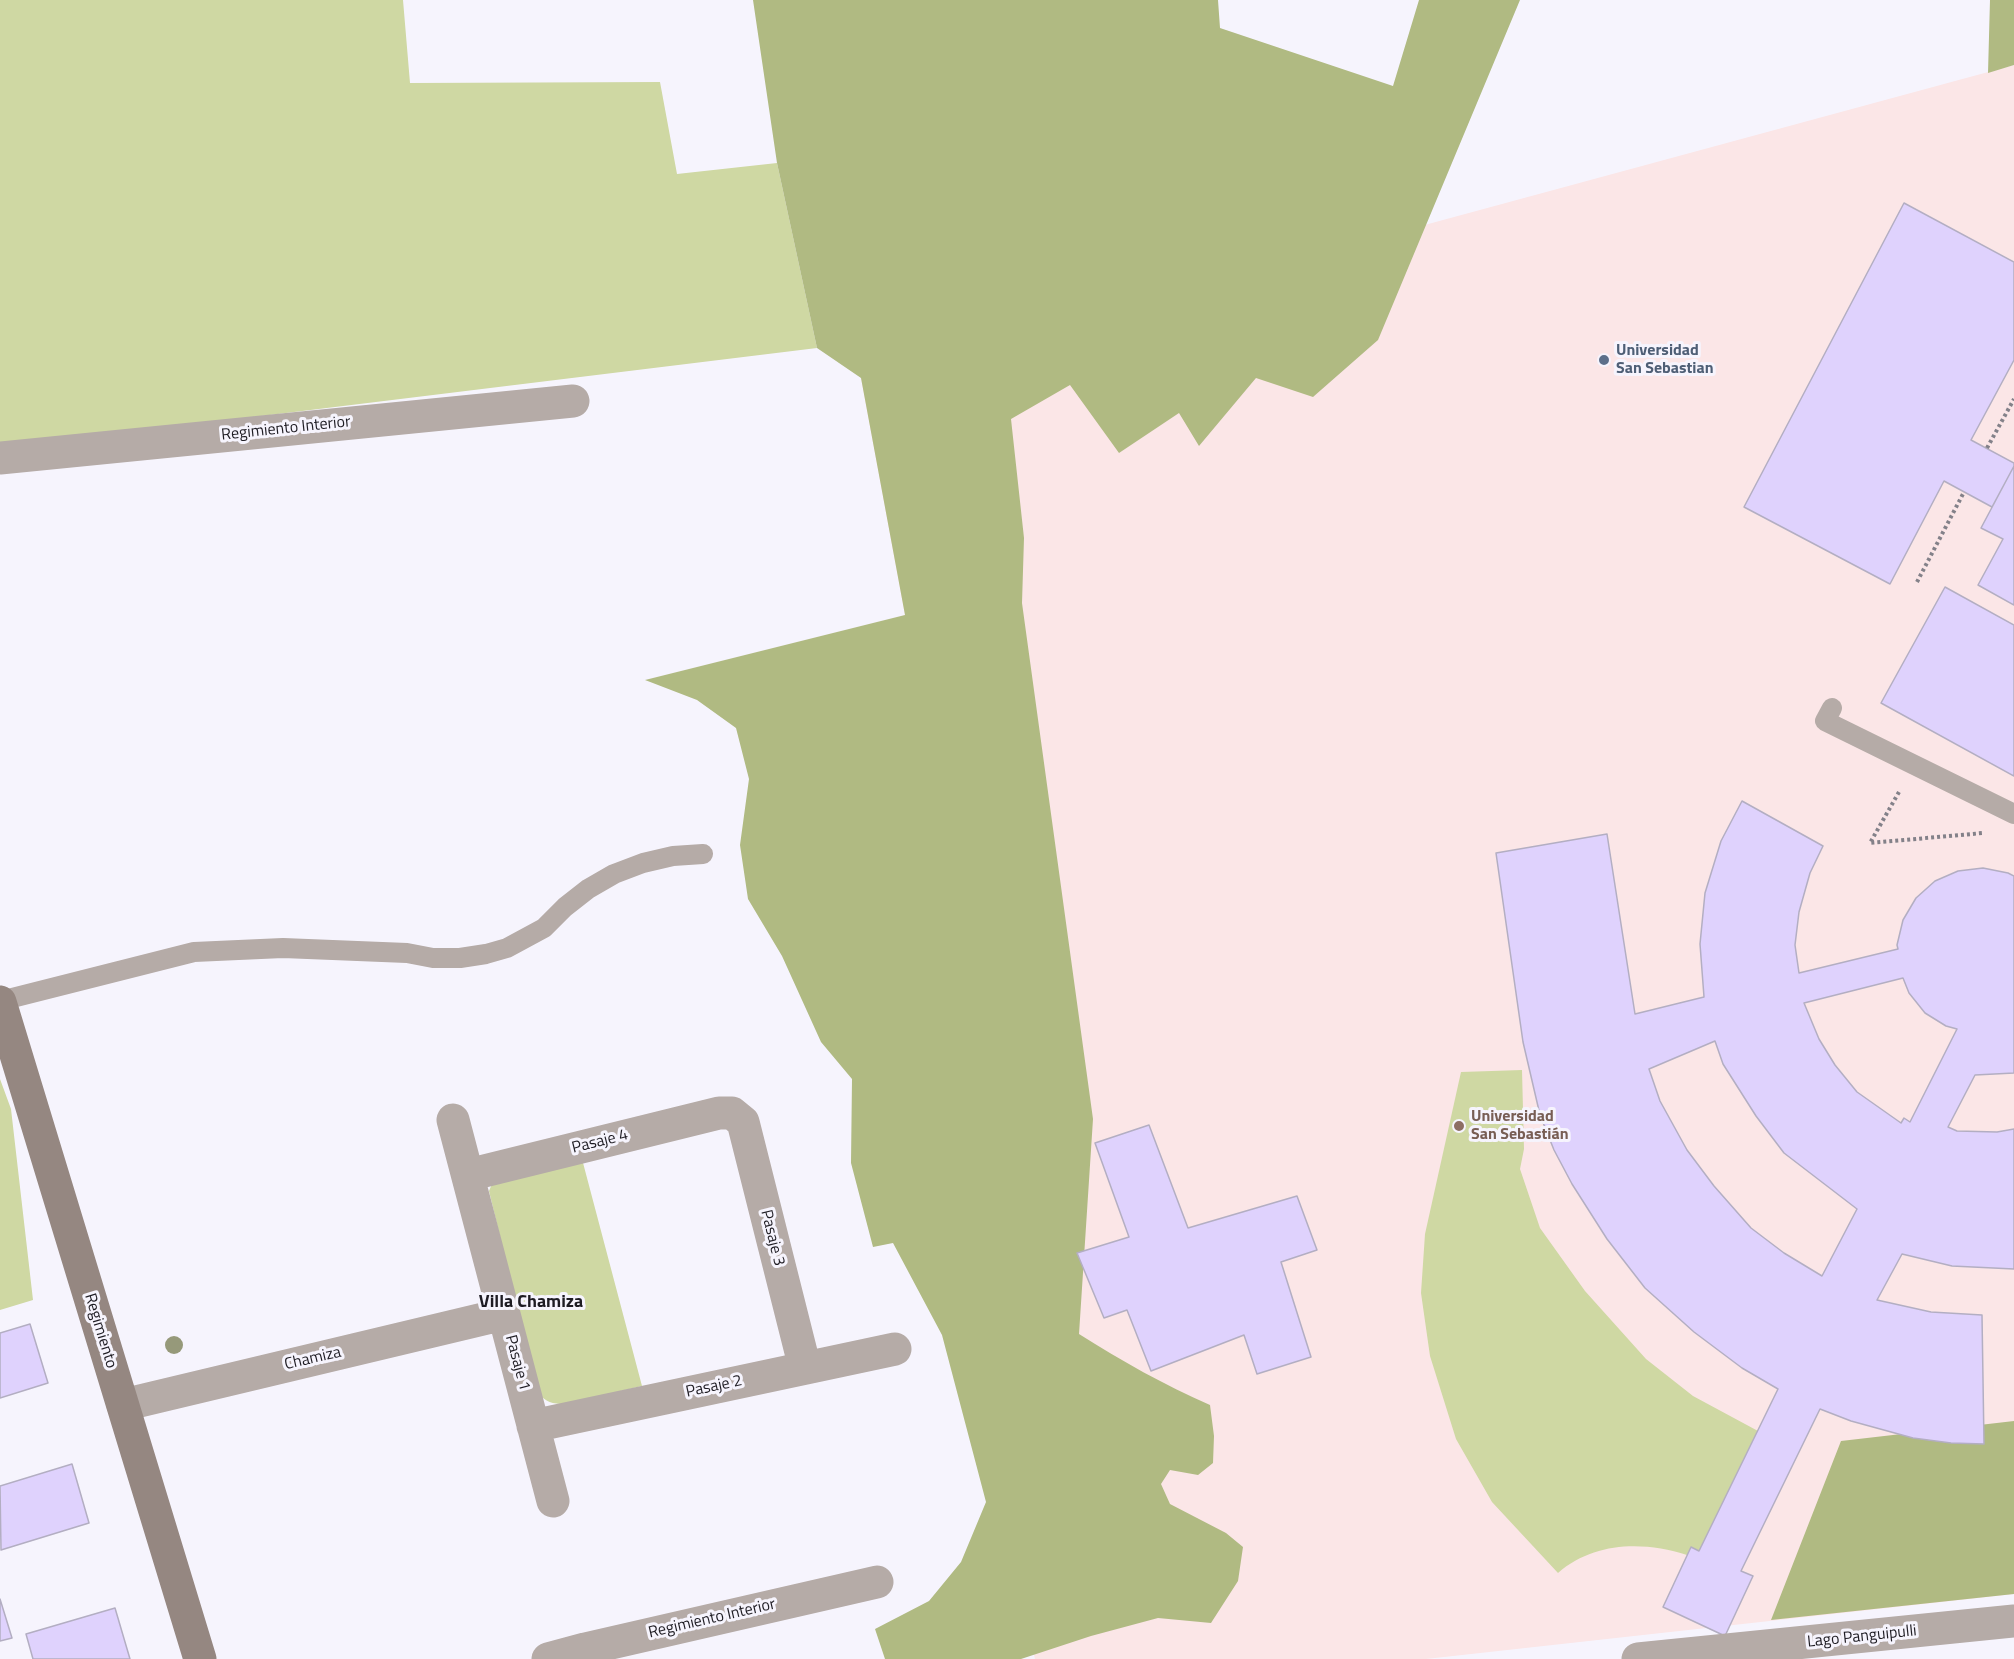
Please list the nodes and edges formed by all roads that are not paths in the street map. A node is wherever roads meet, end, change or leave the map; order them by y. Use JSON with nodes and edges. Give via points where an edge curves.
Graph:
{"nodes":[{"id":1,"x":573,"y":400,"type":"dead end"},
{"id":2,"x":0,"y":458,"type":"edge"},
{"id":3,"x":1832,"y":708,"type":"dead end"},
{"id":4,"x":2014,"y":814,"type":"edge"},
{"id":5,"x":703,"y":854,"type":"dead end"},
{"id":6,"x":0,"y":1001,"type":"edge"},
{"id":7,"x":732,"y":1113,"type":"joint"},
{"id":8,"x":453,"y":1120,"type":"dead end"},
{"id":9,"x":468,"y":1175,"type":"junction"},
{"id":10,"x":504,"y":1314,"type":"junction"},
{"id":11,"x":895,"y":1349,"type":"dead end"},
{"id":12,"x":805,"y":1368,"type":"junction"},
{"id":13,"x":123,"y":1405,"type":"junction"},
{"id":14,"x":533,"y":1425,"type":"junction"},
{"id":15,"x":553,"y":1501,"type":"dead end"},
{"id":16,"x":877,"y":1582,"type":"dead end"},
{"id":17,"x":2014,"y":1621,"type":"edge"},
{"id":18,"x":1918,"y":1645,"type":"edge"},
{"id":19,"x":200,"y":1659,"type":"edge"},
{"id":20,"x":548,"y":1659,"type":"edge"},
{"id":21,"x":1638,"y":1659,"type":"edge"}],
"edges":[{"from":1,"to":2,"type":"street","name":"Regimiento Interior"},
{"from":3,"to":4,"type":"lane","via":[[1825,721]]},
{"from":5,"to":6,"type":"lane","via":[[673,856],[614,874],[588,889],[544,928],[507,948],[486,954],[434,958],[407,953],[283,948],[194,952]]},
{"from":6,"to":13,"type":"main road","name":"Regimiento"},
{"from":7,"to":9,"type":"street","name":"Pasaje 4"},
{"from":7,"to":12,"type":"street","name":"Pasaje 3","via":[[743,1122]]},
{"from":8,"to":9,"type":"street","name":"Pasaje 1"},
{"from":9,"to":10,"type":"street","name":"Pasaje 1"},
{"from":10,"to":13,"type":"street","name":"Chamiza"},
{"from":10,"to":14,"type":"street","name":"Pasaje 1"},
{"from":11,"to":12,"type":"street","name":"Pasaje 2"},
{"from":12,"to":14,"type":"street","name":"Pasaje 2"},
{"from":13,"to":19,"type":"main road","name":"Regimiento"},
{"from":14,"to":15,"type":"street","name":"Pasaje 1"},
{"from":16,"to":20,"type":"street","name":"Regimiento Interior"},
{"from":17,"to":18,"type":"street","name":"Lago Panguipulli"},
{"from":18,"to":21,"type":"street","name":"Lago Panguipulli"}]}
